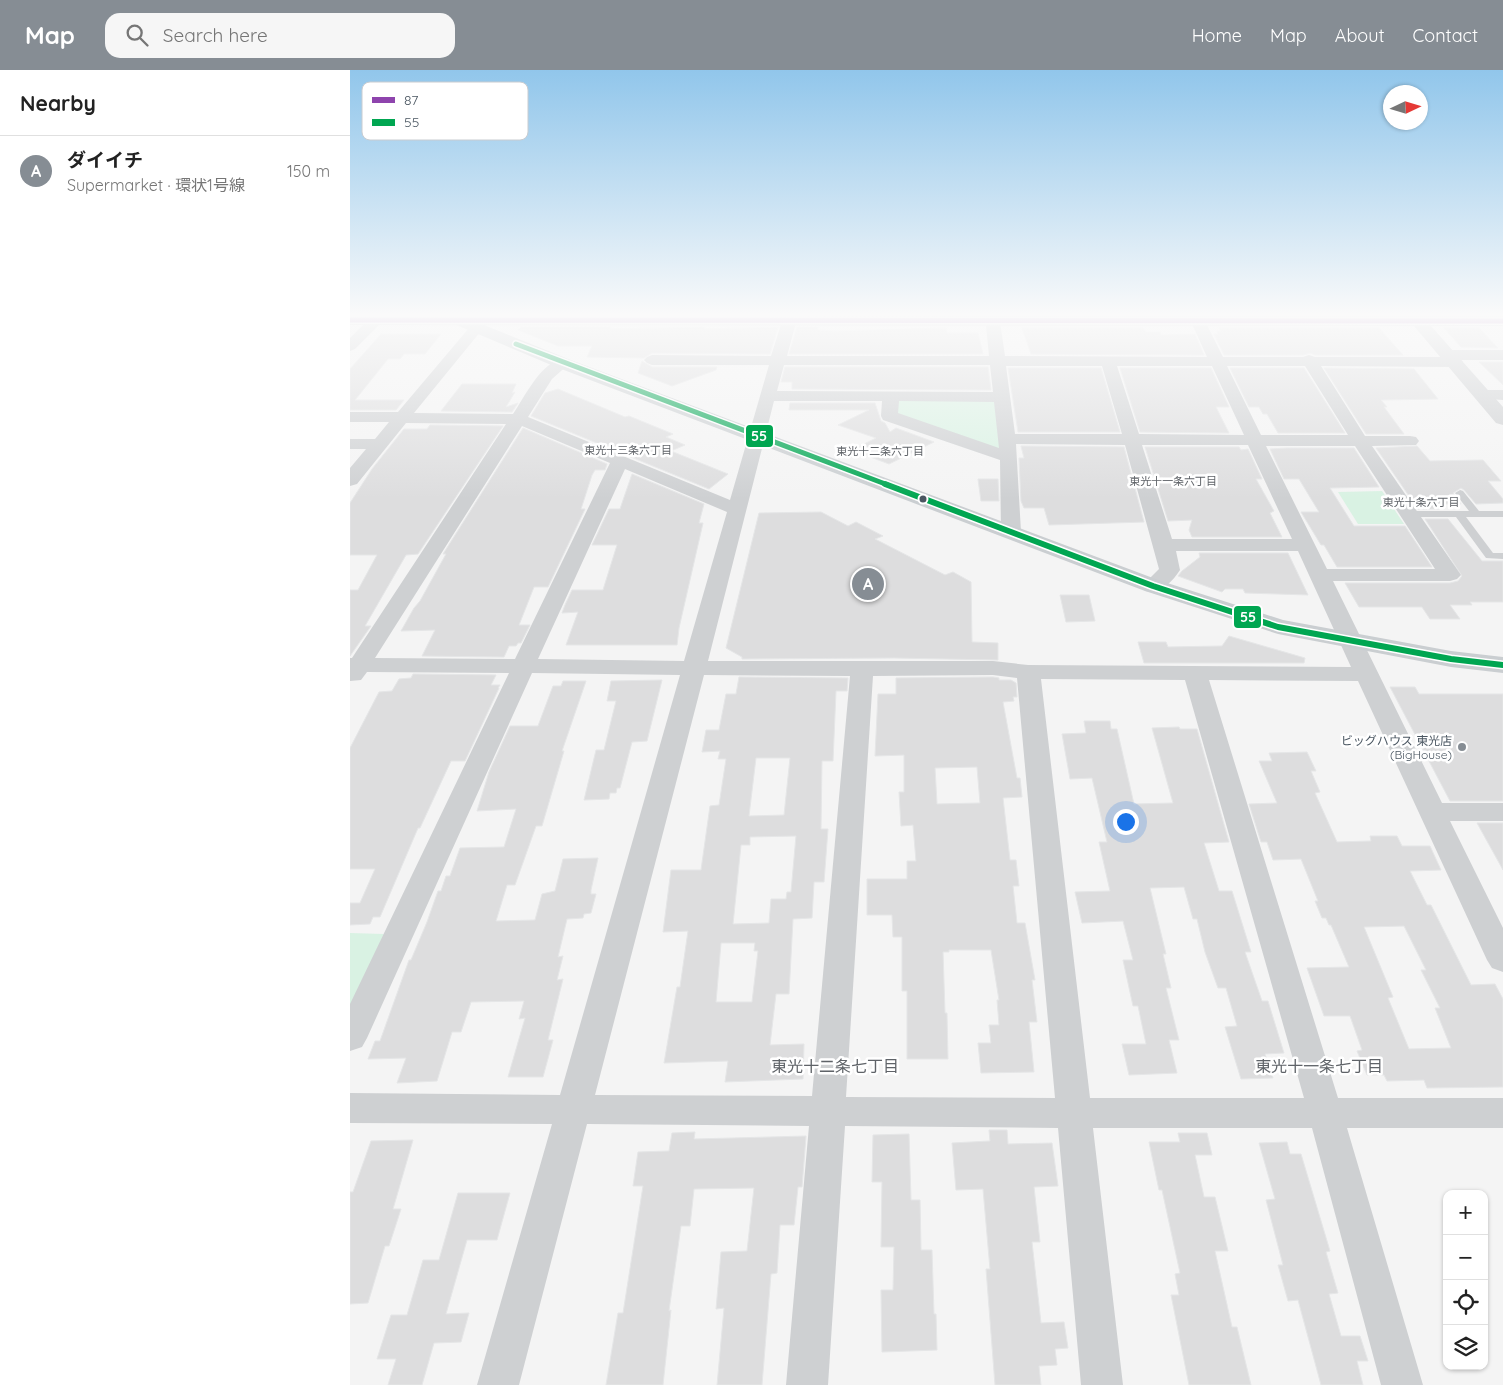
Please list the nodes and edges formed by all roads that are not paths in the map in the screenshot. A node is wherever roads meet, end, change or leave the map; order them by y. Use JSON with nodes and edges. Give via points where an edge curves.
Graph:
{"nodes":[{"id":1,"x":430,"y":376,"type":"edge"},
{"id":2,"x":546,"y":376,"type":"edge"},
{"id":3,"x":598,"y":376,"type":"edge"},
{"id":4,"x":772,"y":376,"type":"edge"},
{"id":5,"x":1000,"y":376,"type":"edge"},
{"id":6,"x":1113,"y":376,"type":"edge"},
{"id":7,"x":1225,"y":376,"type":"edge"},
{"id":8,"x":1319,"y":376,"type":"edge"},
{"id":9,"x":1467,"y":376,"type":"edge"},
{"id":10,"x":1482,"y":395,"type":"junction"},
{"id":11,"x":1503,"y":395,"type":"edge"},
{"id":12,"x":767,"y":396,"type":"junction"},
{"id":13,"x":891,"y":396,"type":"junction"},
{"id":14,"x":1003,"y":397,"type":"junction"},
{"id":15,"x":350,"y":417,"type":"edge"},
{"id":16,"x":401,"y":418,"type":"junction"},
{"id":17,"x":519,"y":419,"type":"junction"},
{"id":18,"x":1503,"y":419,"type":"edge"},
{"id":19,"x":756,"y":435,"type":"junction"},
{"id":20,"x":1007,"y":440,"type":"junction"},
{"id":21,"x":1133,"y":440,"type":"junction"},
{"id":22,"x":1256,"y":440,"type":"junction"},
{"id":23,"x":1360,"y":441,"type":"junction"},
{"id":24,"x":1410,"y":441,"type":"dead end"},
{"id":25,"x":350,"y":444,"type":"edge"},
{"id":26,"x":379,"y":444,"type":"junction"},
{"id":27,"x":1009,"y":457,"type":"junction"},
{"id":28,"x":620,"y":460,"type":"junction"},
{"id":29,"x":350,"y":480,"type":"edge"},
{"id":30,"x":1460,"y":493,"type":"dead end"},
{"id":31,"x":736,"y":509,"type":"junction"},
{"id":32,"x":1409,"y":514,"type":"junction"},
{"id":33,"x":1459,"y":514,"type":"junction"},
{"id":34,"x":1476,"y":514,"type":"junction"},
{"id":35,"x":1503,"y":514,"type":"edge"},
{"id":36,"x":1011,"y":532,"type":"junction"},
{"id":37,"x":1164,"y":545,"type":"junction"},
{"id":38,"x":1305,"y":545,"type":"junction"},
{"id":39,"x":1503,"y":556,"type":"edge"},
{"id":40,"x":1319,"y":575,"type":"junction"},
{"id":41,"x":1153,"y":586,"type":"junction"},
{"id":42,"x":1352,"y":642,"type":"junction"},
{"id":43,"x":524,"y":665,"type":"junction"},
{"id":44,"x":1503,"y":665,"type":"edge"},
{"id":45,"x":694,"y":667,"type":"junction"},
{"id":46,"x":353,"y":669,"type":"edge"},
{"id":47,"x":862,"y":669,"type":"junction"},
{"id":48,"x":1028,"y":672,"type":"junction"},
{"id":49,"x":1196,"y":673,"type":"junction"},
{"id":50,"x":1367,"y":674,"type":"junction"},
{"id":51,"x":1432,"y":812,"type":"junction"},
{"id":52,"x":1503,"y":812,"type":"edge"},
{"id":53,"x":1503,"y":960,"type":"edge"},
{"id":54,"x":350,"y":1038,"type":"edge"},
{"id":55,"x":350,"y":1108,"type":"edge"},
{"id":56,"x":573,"y":1110,"type":"junction"},
{"id":57,"x":829,"y":1111,"type":"junction"},
{"id":58,"x":1324,"y":1112,"type":"junction"},
{"id":59,"x":1075,"y":1113,"type":"junction"},
{"id":60,"x":1503,"y":1113,"type":"edge"},
{"id":61,"x":498,"y":1385,"type":"edge"},
{"id":62,"x":807,"y":1385,"type":"edge"},
{"id":63,"x":1102,"y":1385,"type":"edge"},
{"id":64,"x":1402,"y":1385,"type":"edge"}],
"edges":[{"from":1,"to":16,"type":"street"},
{"from":2,"to":17,"type":"street"},
{"from":3,"to":19,"type":"main road"},
{"from":4,"to":12,"type":"street"},
{"from":5,"to":14,"type":"street"},
{"from":6,"to":21,"type":"street"},
{"from":7,"to":22,"type":"street"},
{"from":8,"to":23,"type":"street"},
{"from":9,"to":10,"type":"street"},
{"from":10,"to":11,"type":"street"},
{"from":10,"to":18,"type":"street"},
{"from":12,"to":13,"type":"street"},
{"from":12,"to":19,"type":"street"},
{"from":13,"to":14,"type":"street"},
{"from":13,"to":27,"type":"street","via":[[889,416]]},
{"from":14,"to":20,"type":"street"},
{"from":15,"to":16,"type":"street"},
{"from":16,"to":17,"type":"street"},
{"from":16,"to":26,"type":"street"},
{"from":17,"to":28,"type":"street"},
{"from":17,"to":46,"type":"street"},
{"from":19,"to":31,"type":"street"},
{"from":19,"to":36,"type":"main road"},
{"from":20,"to":21,"type":"street"},
{"from":20,"to":27,"type":"street"},
{"from":21,"to":22,"type":"street"},
{"from":21,"to":37,"type":"street"},
{"from":22,"to":23,"type":"street"},
{"from":22,"to":38,"type":"street"},
{"from":23,"to":24,"type":"street"},
{"from":23,"to":32,"type":"street"},
{"from":25,"to":26,"type":"street"},
{"from":26,"to":29,"type":"street"},
{"from":27,"to":36,"type":"street"},
{"from":28,"to":31,"type":"street"},
{"from":28,"to":43,"type":"street"},
{"from":30,"to":34,"type":"lane"},
{"from":31,"to":45,"type":"street"},
{"from":32,"to":33,"type":"lane"},
{"from":32,"to":40,"type":"street","via":[[1450,575]]},
{"from":33,"to":34,"type":"lane"},
{"from":33,"to":39,"type":"lane","via":[[1490,556]]},
{"from":34,"to":35,"type":"lane"},
{"from":36,"to":41,"type":"main road"},
{"from":37,"to":38,"type":"street"},
{"from":37,"to":41,"type":"street","via":[[1170,570]]},
{"from":38,"to":40,"type":"street"},
{"from":40,"to":42,"type":"street"},
{"from":41,"to":42,"type":"main road","via":[[1278,627]]},
{"from":42,"to":44,"type":"main road","via":[[1451,660]]},
{"from":42,"to":50,"type":"street"},
{"from":43,"to":45,"type":"street"},
{"from":43,"to":46,"type":"street"},
{"from":43,"to":54,"type":"street"},
{"from":45,"to":47,"type":"street"},
{"from":45,"to":56,"type":"street"},
{"from":47,"to":48,"type":"street","via":[[992,668]]},
{"from":47,"to":57,"type":"street"},
{"from":48,"to":49,"type":"street"},
{"from":48,"to":59,"type":"street"},
{"from":49,"to":50,"type":"street"},
{"from":49,"to":58,"type":"street"},
{"from":50,"to":51,"type":"street"},
{"from":51,"to":52,"type":"street"},
{"from":51,"to":53,"type":"street"},
{"from":55,"to":56,"type":"street"},
{"from":56,"to":57,"type":"street"},
{"from":56,"to":61,"type":"street"},
{"from":57,"to":59,"type":"street"},
{"from":57,"to":62,"type":"street"},
{"from":58,"to":59,"type":"street"},
{"from":58,"to":60,"type":"street"},
{"from":58,"to":64,"type":"street"},
{"from":59,"to":63,"type":"street"}]}
